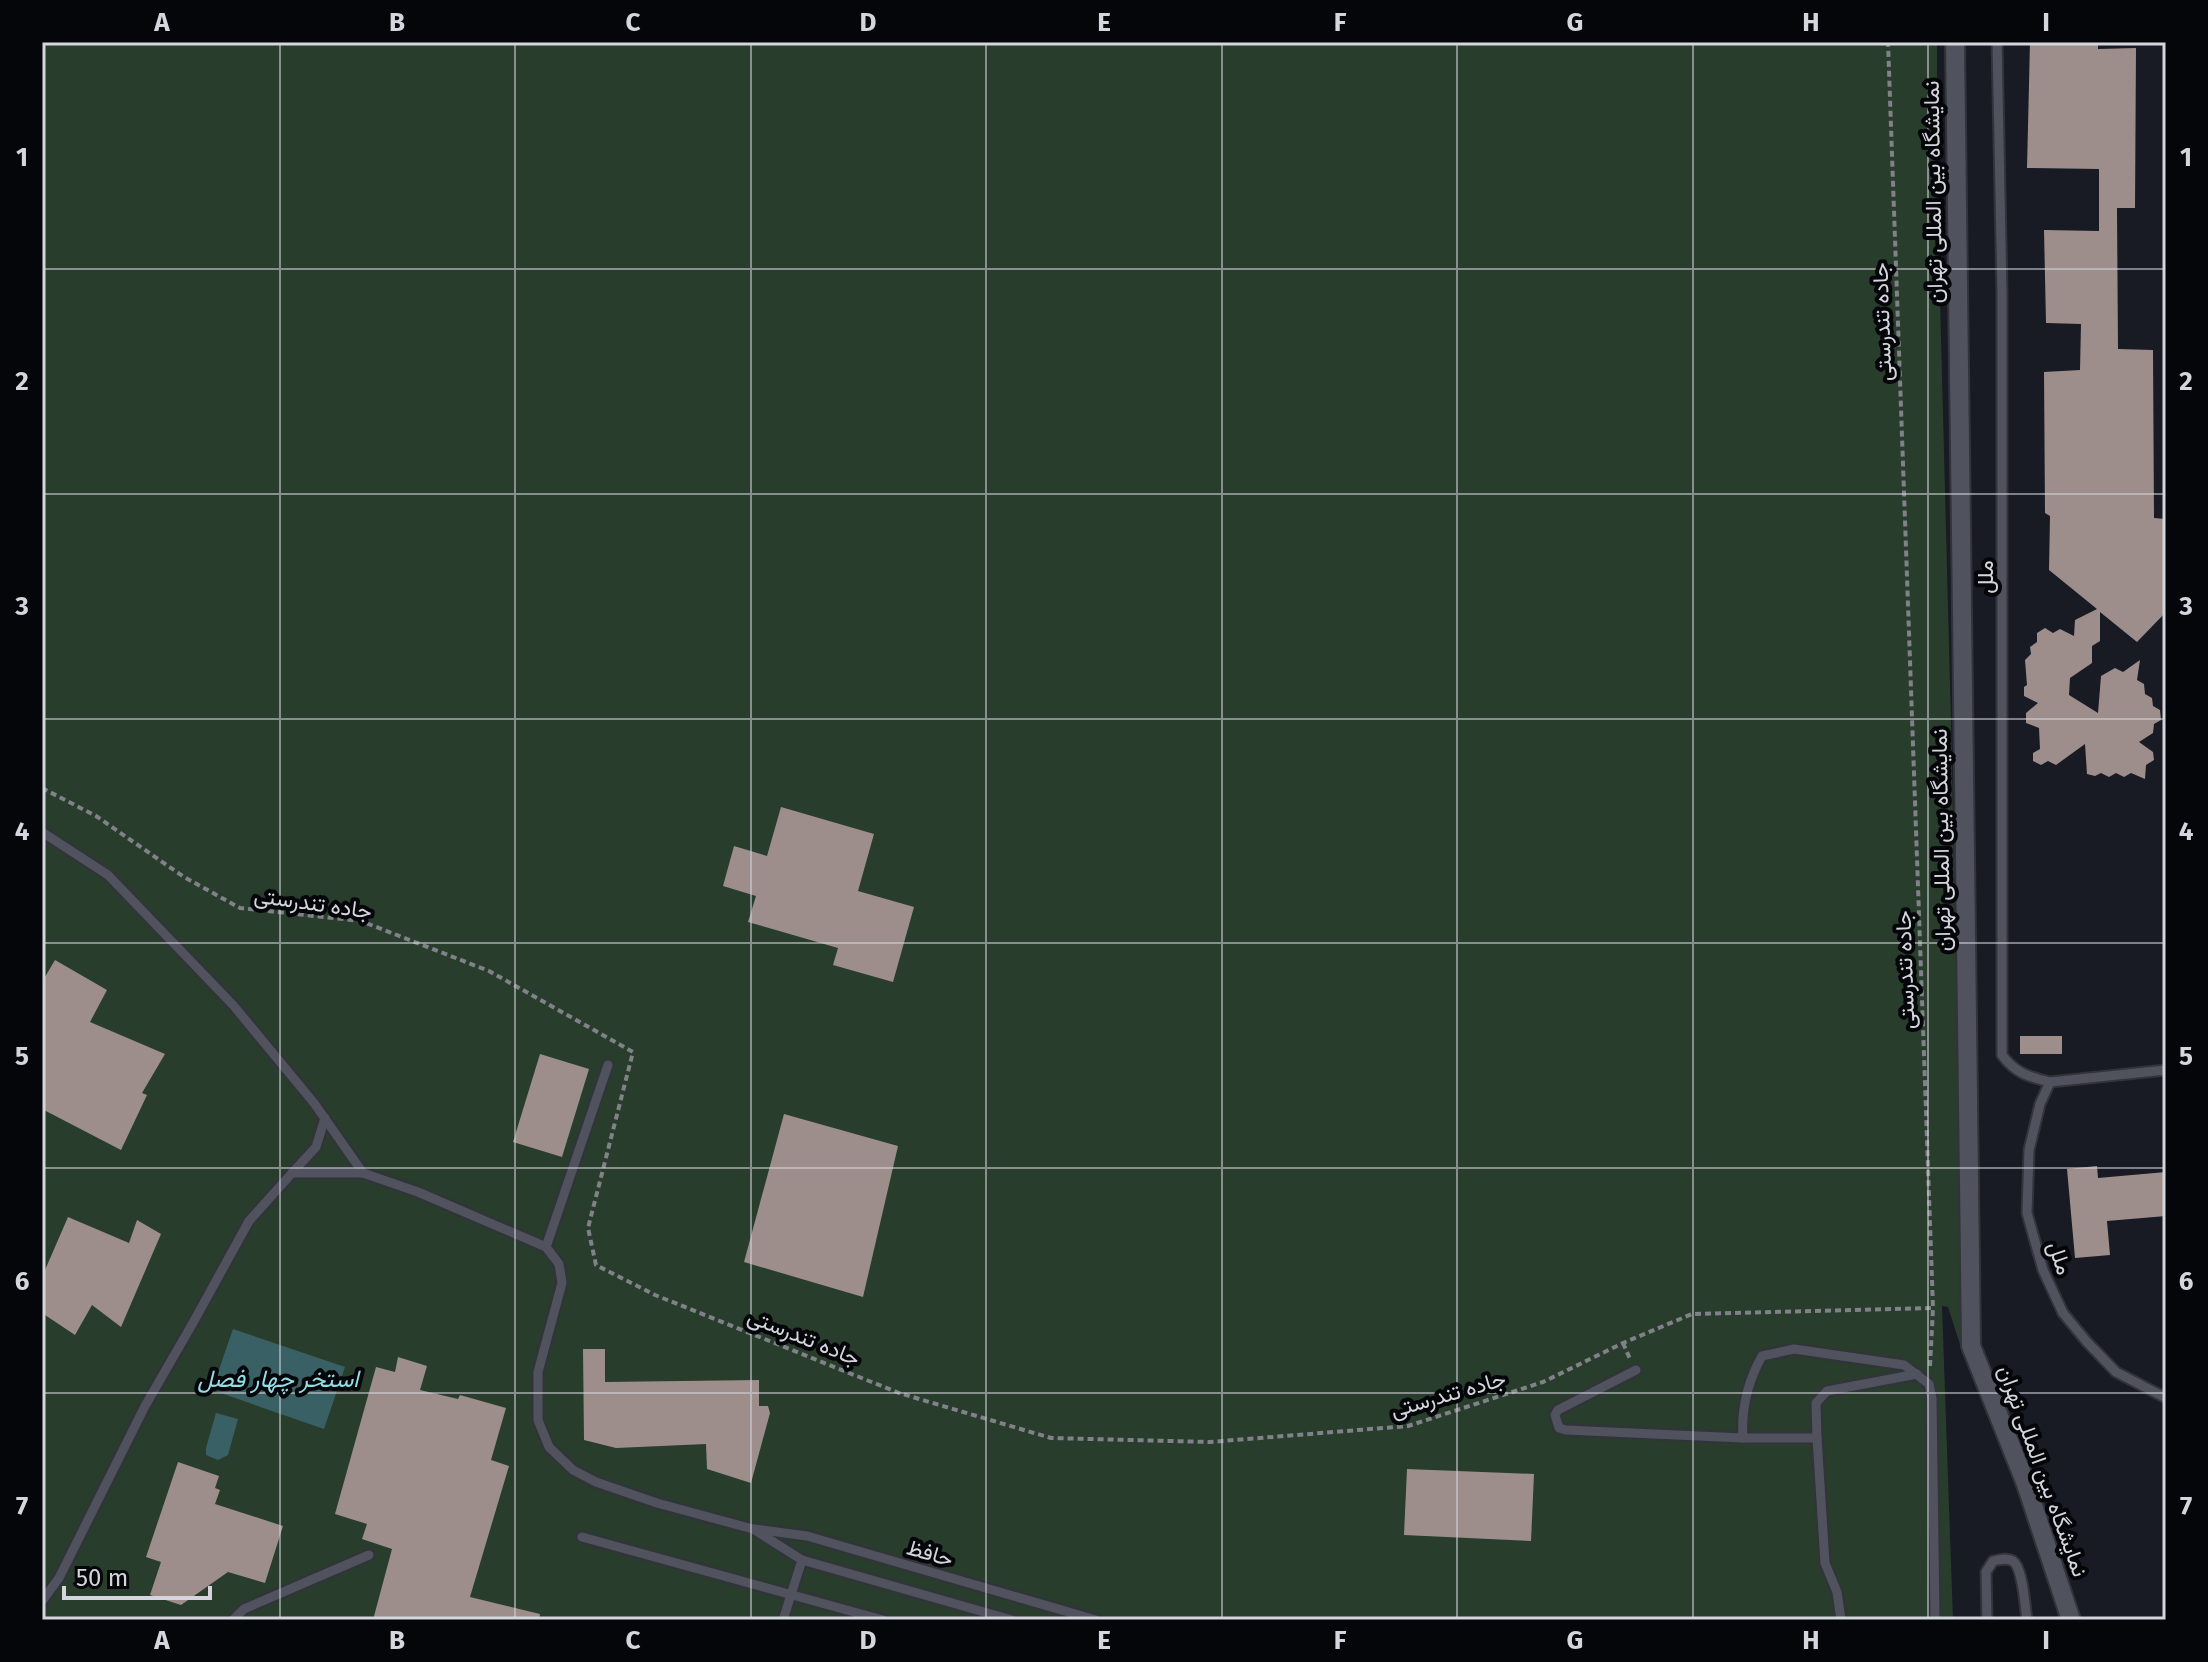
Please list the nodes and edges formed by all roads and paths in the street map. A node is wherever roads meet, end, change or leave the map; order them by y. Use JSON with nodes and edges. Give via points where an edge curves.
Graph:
{"nodes":[{"id":1,"x":1888,"y":42,"type":"edge"},
{"id":2,"x":1955,"y":42,"type":"edge"},
{"id":3,"x":1997,"y":42,"type":"edge"},
{"id":4,"x":42,"y":788,"type":"edge"},
{"id":5,"x":42,"y":832,"type":"edge"},
{"id":6,"x":608,"y":1065,"type":"dead end"},
{"id":7,"x":2166,"y":1070,"type":"edge"},
{"id":8,"x":2050,"y":1082,"type":"junction"},
{"id":9,"x":325,"y":1118,"type":"junction"},
{"id":10,"x":292,"y":1173,"type":"junction"},
{"id":11,"x":363,"y":1173,"type":"junction"},
{"id":12,"x":546,"y":1247,"type":"junction"},
{"id":13,"x":1933,"y":1308,"type":"junction"},
{"id":14,"x":1636,"y":1370,"type":"dead end"},
{"id":15,"x":1917,"y":1374,"type":"junction"},
{"id":16,"x":1929,"y":1384,"type":"junction"},
{"id":17,"x":2166,"y":1398,"type":"edge"},
{"id":18,"x":1743,"y":1438,"type":"junction"},
{"id":19,"x":1817,"y":1438,"type":"junction"},
{"id":20,"x":753,"y":1529,"type":"junction"},
{"id":21,"x":582,"y":1537,"type":"dead end"},
{"id":22,"x":369,"y":1555,"type":"dead end"},
{"id":23,"x":802,"y":1560,"type":"junction"},
{"id":24,"x":790,"y":1594,"type":"junction"},
{"id":25,"x":42,"y":1601,"type":"edge"},
{"id":26,"x":233,"y":1620,"type":"edge"},
{"id":27,"x":783,"y":1620,"type":"edge"},
{"id":28,"x":883,"y":1620,"type":"edge"},
{"id":29,"x":1012,"y":1620,"type":"edge"},
{"id":30,"x":1096,"y":1620,"type":"edge"},
{"id":31,"x":1841,"y":1620,"type":"edge"},
{"id":32,"x":1935,"y":1620,"type":"edge"},
{"id":33,"x":1987,"y":1620,"type":"edge"},
{"id":34,"x":2027,"y":1620,"type":"edge"},
{"id":35,"x":2071,"y":1620,"type":"edge"}],
"edges":[{"from":1,"to":13,"type":"path","name":"جاده تندرستی"},
{"from":2,"to":35,"type":"street","name":"نمایشگاه بین المللی تهران","via":[[1971,1346],[2026,1484]]},
{"from":3,"to":8,"type":"lane","name":"ملل","via":[[2002,1055],[2010,1067]]},
{"from":4,"to":13,"type":"path","name":"جاده تندرستی","via":[[96,816],[184,877],[240,908],[361,921],[489,971],[633,1052],[588,1228],[596,1265],[655,1295],[899,1393],[1051,1438],[1210,1442],[1408,1426],[1543,1382],[1692,1314]]},
{"from":5,"to":9,"type":"lane","via":[[108,875],[233,1005]]},
{"from":6,"to":12,"type":"lane"},
{"from":7,"to":8,"type":"lane","name":"ملل"},
{"from":8,"to":17,"type":"lane","name":"ملل","via":[[2029,1150],[2027,1213],[2043,1270],[2063,1313],[2087,1342],[2116,1372]]},
{"from":9,"to":10,"type":"lane","via":[[316,1147]]},
{"from":9,"to":11,"type":"lane"},
{"from":10,"to":11,"type":"lane"},
{"from":10,"to":25,"type":"lane","via":[[249,1221]]},
{"from":11,"to":12,"type":"lane"},
{"from":12,"to":20,"type":"lane","via":[[559,1264],[562,1283],[538,1372],[538,1420],[549,1447],[573,1470],[596,1482]]},
{"from":13,"to":16,"type":"path"},
{"from":14,"to":18,"type":"lane","via":[[1558,1410],[1559,1428]]},
{"from":15,"to":16,"type":"lane"},
{"from":15,"to":18,"type":"lane","via":[[1904,1365],[1794,1349],[1762,1356],[1750,1377]]},
{"from":15,"to":19,"type":"lane","via":[[1827,1391],[1816,1403]]},
{"from":16,"to":32,"type":"lane"},
{"from":18,"to":19,"type":"lane"},
{"from":19,"to":31,"type":"lane","via":[[1825,1563]]},
{"from":20,"to":23,"type":"lane","name":"حافظ"},
{"from":20,"to":30,"type":"lane","name":"حافظ","via":[[807,1536]]},
{"from":21,"to":24,"type":"lane"},
{"from":22,"to":26,"type":"lane","via":[[244,1609]]},
{"from":23,"to":24,"type":"lane"},
{"from":23,"to":29,"type":"lane","name":"حافظ"},
{"from":24,"to":27,"type":"lane"},
{"from":24,"to":28,"type":"lane"},
{"from":33,"to":34,"type":"lane","via":[[1986,1572],[1993,1561],[2004,1559],[2019,1568]]}]}
